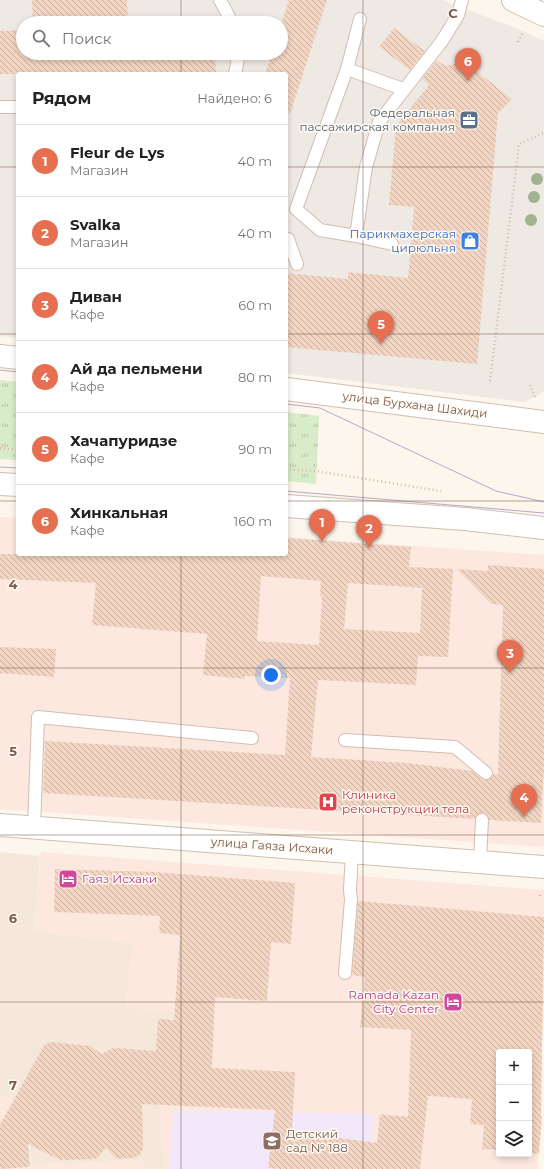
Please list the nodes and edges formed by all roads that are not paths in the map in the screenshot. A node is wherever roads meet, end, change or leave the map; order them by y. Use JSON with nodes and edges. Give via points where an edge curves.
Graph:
{"nodes":[{"id":1,"x":220,"y":0,"type":"edge"},
{"id":2,"x":462,"y":0,"type":"edge"},
{"id":3,"x":513,"y":0,"type":"edge"},
{"id":4,"x":544,"y":15,"type":"edge"},
{"id":5,"x":228,"y":16,"type":"edge"},
{"id":6,"x":360,"y":20,"type":"dead end"},
{"id":7,"x":238,"y":60,"type":"edge"},
{"id":8,"x":347,"y":69,"type":"junction"},
{"id":9,"x":235,"y":72,"type":"edge"},
{"id":10,"x":404,"y":89,"type":"junction"},
{"id":11,"x":0,"y":107,"type":"edge"},
{"id":12,"x":16,"y":107,"type":"edge"},
{"id":13,"x":356,"y":236,"type":"junction"},
{"id":14,"x":288,"y":239,"type":"edge"},
{"id":15,"x":392,"y":244,"type":"dead end"},
{"id":16,"x":297,"y":264,"type":"dead end"},
{"id":17,"x":0,"y":356,"type":"edge"},
{"id":18,"x":16,"y":358,"type":"edge"},
{"id":19,"x":288,"y":389,"type":"edge"},
{"id":20,"x":544,"y":422,"type":"edge"},
{"id":21,"x":0,"y":484,"type":"edge"},
{"id":22,"x":16,"y":485,"type":"edge"},
{"id":23,"x":288,"y":506,"type":"edge"},
{"id":24,"x":544,"y":528,"type":"edge"},
{"id":25,"x":252,"y":738,"type":"dead end"},
{"id":26,"x":345,"y":740,"type":"dead end"},
{"id":27,"x":486,"y":773,"type":"dead end"},
{"id":28,"x":482,"y":820,"type":"dead end"},
{"id":29,"x":0,"y":825,"type":"edge"},
{"id":30,"x":34,"y":828,"type":"junction"},
{"id":31,"x":352,"y":852,"type":"junction"},
{"id":32,"x":480,"y":861,"type":"junction"},
{"id":33,"x":544,"y":867,"type":"edge"},
{"id":34,"x":346,"y":973,"type":"dead end"}],
"edges":[{"from":1,"to":5,"type":"lane"},
{"from":2,"to":10,"type":"lane","via":[[458,15],[442,41]]},
{"from":3,"to":4,"type":"street"},
{"from":6,"to":8,"type":"lane"},
{"from":7,"to":9,"type":"lane"},
{"from":8,"to":10,"type":"lane"},
{"from":8,"to":13,"type":"lane","via":[[296,209],[320,230]]},
{"from":10,"to":13,"type":"lane","via":[[379,122],[366,167]]},
{"from":11,"to":12,"type":"lane"},
{"from":13,"to":15,"type":"lane"},
{"from":14,"to":16,"type":"lane"},
{"from":17,"to":18,"type":"street"},
{"from":19,"to":20,"type":"street","name":"улица Бурхана Шахиди"},
{"from":21,"to":22,"type":"street"},
{"from":23,"to":24,"type":"street","via":[[465,519]]},
{"from":25,"to":30,"type":"lane","via":[[38,717]]},
{"from":26,"to":27,"type":"lane","via":[[455,747]]},
{"from":28,"to":32,"type":"lane"},
{"from":29,"to":30,"type":"street","name":"улица Гаяза Исхаки"},
{"from":30,"to":31,"type":"street","name":"улица Гаяза Исхаки"},
{"from":31,"to":32,"type":"street","name":"улица Гаяза Исхаки"},
{"from":31,"to":34,"type":"lane"},
{"from":32,"to":33,"type":"street","name":"улица Гаяза Исхаки"}]}
